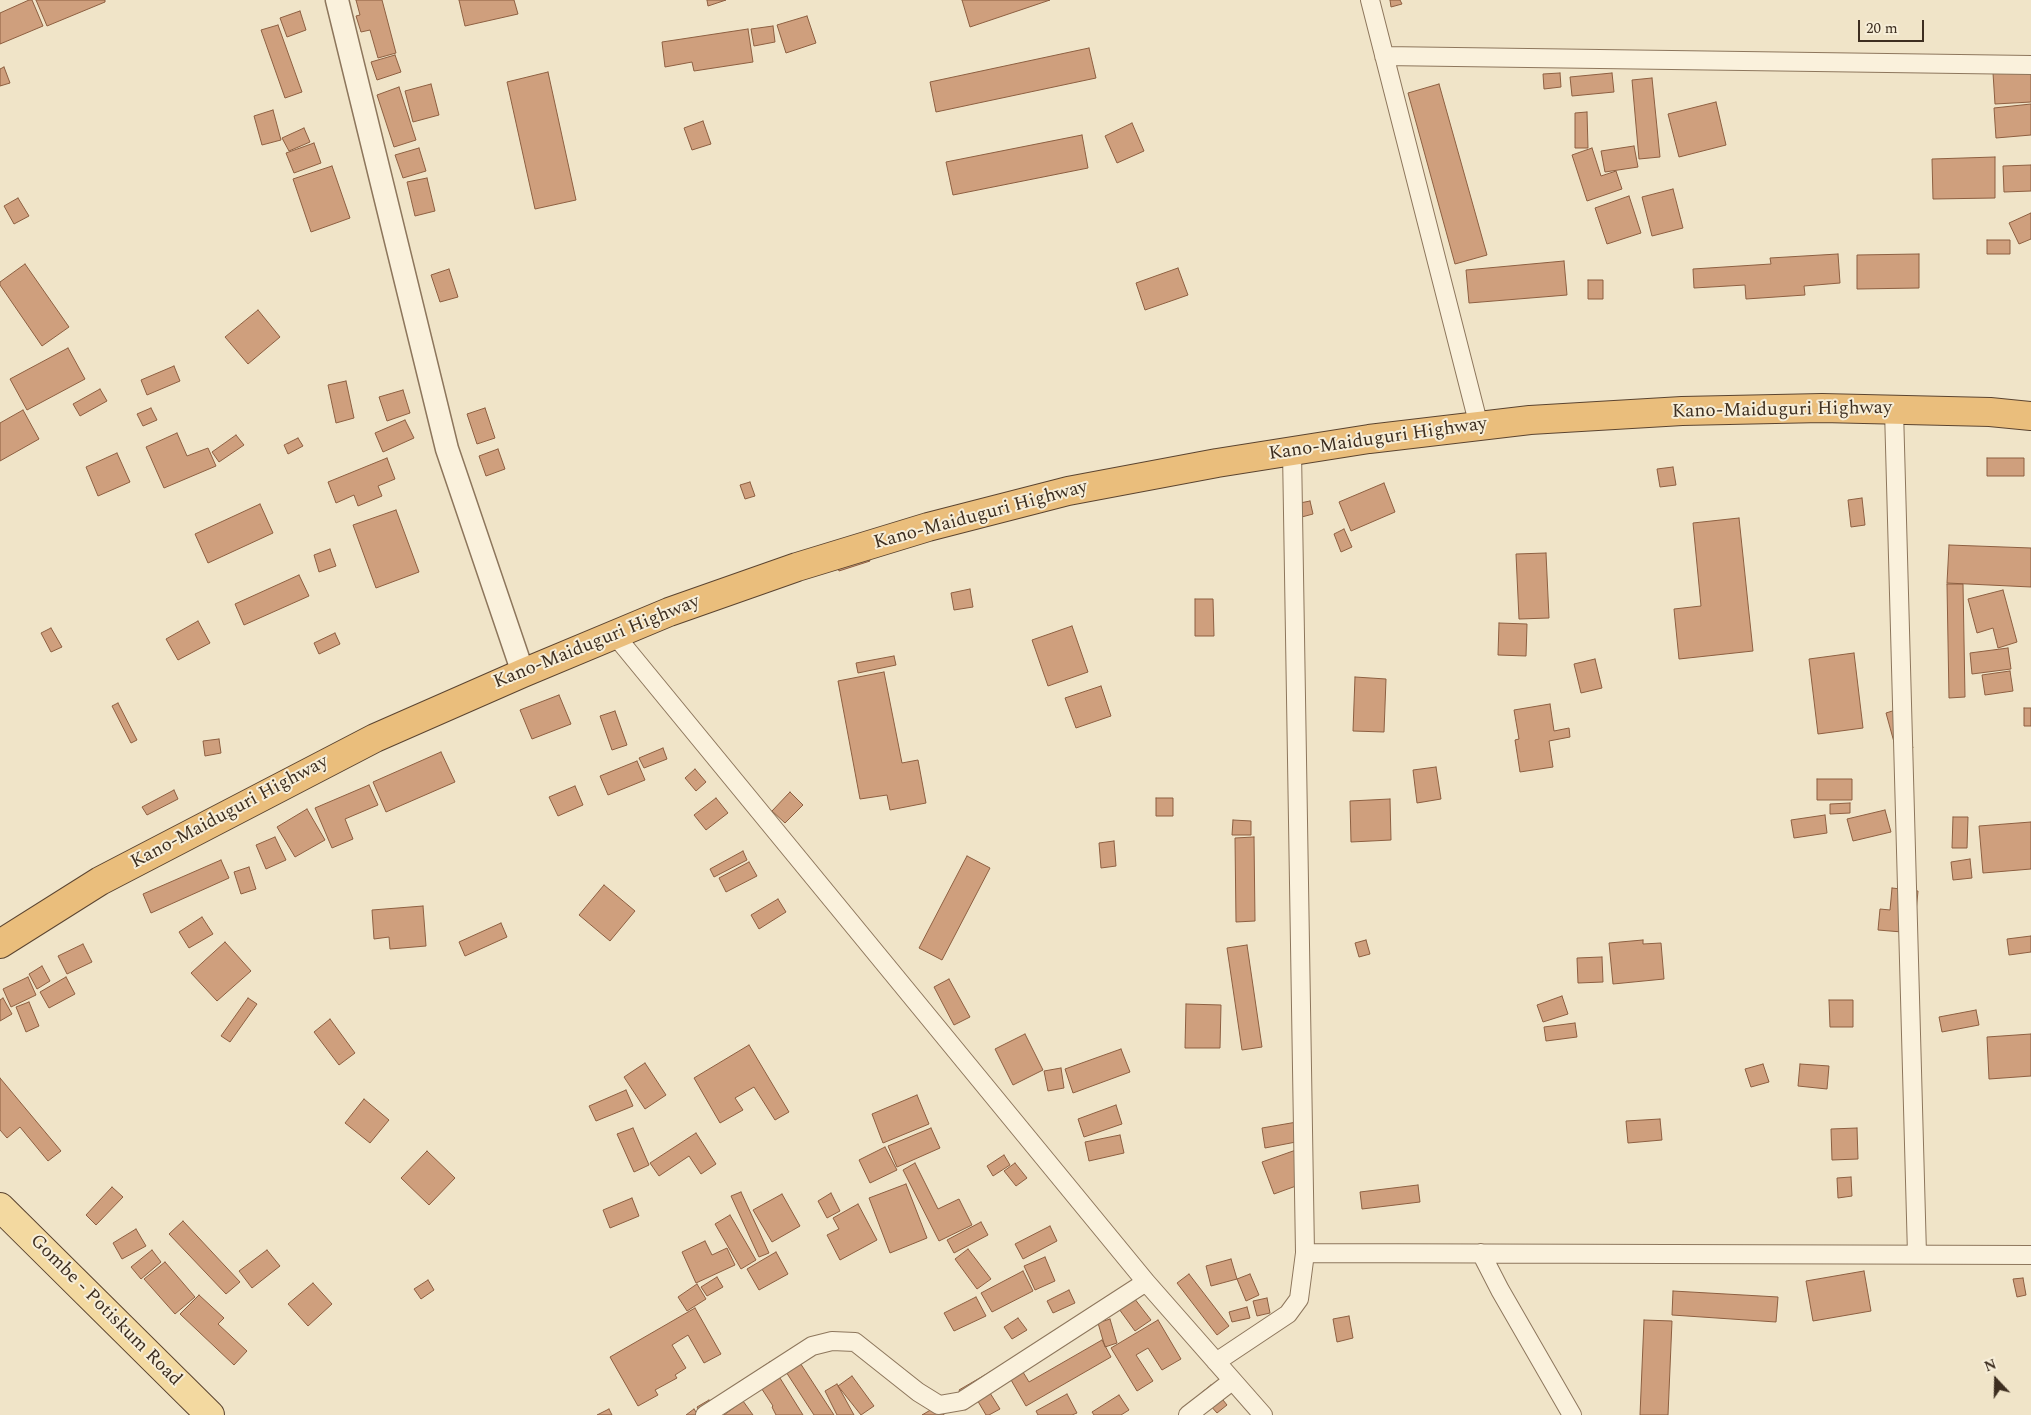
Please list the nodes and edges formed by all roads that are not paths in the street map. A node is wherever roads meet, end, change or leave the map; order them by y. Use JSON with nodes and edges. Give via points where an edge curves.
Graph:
{"nodes":[{"id":1,"x":337,"y":0,"type":"edge"},
{"id":2,"x":1370,"y":0,"type":"edge"},
{"id":3,"x":1384,"y":56,"type":"junction"},
{"id":4,"x":2031,"y":65,"type":"edge"},
{"id":5,"x":1894,"y":410,"type":"junction"},
{"id":6,"x":2031,"y":416,"type":"edge"},
{"id":7,"x":1479,"y":426,"type":"junction"},
{"id":8,"x":1292,"y":451,"type":"junction"},
{"id":9,"x":614,"y":634,"type":"junction"},
{"id":10,"x":523,"y":672,"type":"junction"},
{"id":11,"x":5,"y":943,"type":"edge"},
{"id":12,"x":0,"y":1207,"type":"edge"},
{"id":13,"x":1305,"y":1253,"type":"junction"},
{"id":14,"x":1482,"y":1253,"type":"junction"},
{"id":15,"x":1917,"y":1254,"type":"junction"},
{"id":16,"x":2031,"y":1255,"type":"edge"},
{"id":17,"x":1146,"y":1282,"type":"junction"},
{"id":18,"x":1216,"y":1362,"type":"junction"},
{"id":19,"x":1232,"y":1381,"type":"junction"},
{"id":20,"x":210,"y":1415,"type":"edge"},
{"id":21,"x":705,"y":1415,"type":"edge"},
{"id":22,"x":1188,"y":1415,"type":"edge"},
{"id":23,"x":1263,"y":1415,"type":"edge"},
{"id":24,"x":1572,"y":1415,"type":"edge"}],
"edges":[{"from":1,"to":10,"type":"street","via":[[447,449]]},
{"from":2,"to":3,"type":"street"},
{"from":3,"to":4,"type":"street"},
{"from":3,"to":7,"type":"street"},
{"from":5,"to":6,"type":"highway","name":"Kano-Maiduguri Highway"},
{"from":5,"to":7,"type":"highway","name":"Kano-Maiduguri Highway","via":[[1682,411]]},
{"from":5,"to":15,"type":"street"},
{"from":7,"to":8,"type":"highway","name":"Kano-Maiduguri Highway"},
{"from":8,"to":9,"type":"highway","name":"Kano-Maiduguri Highway","via":[[1068,491],[928,527],[797,567]]},
{"from":8,"to":13,"type":"street"},
{"from":9,"to":10,"type":"highway","name":"Kano-Maiduguri Highway"},
{"from":9,"to":17,"type":"street"},
{"from":10,"to":11,"type":"highway","name":"Kano-Maiduguri Highway","via":[[375,738],[251,802],[100,881]]},
{"from":12,"to":20,"type":"main road","name":"Gombe - Potiskum Road"},
{"from":13,"to":14,"type":"street"},
{"from":13,"to":18,"type":"street","via":[[1299,1299],[1288,1314]]},
{"from":14,"to":15,"type":"street"},
{"from":14,"to":24,"type":"street"},
{"from":15,"to":16,"type":"street"},
{"from":17,"to":18,"type":"street"},
{"from":17,"to":21,"type":"street","via":[[962,1401],[938,1405],[855,1342],[832,1341],[812,1346]]},
{"from":18,"to":19,"type":"street"},
{"from":19,"to":22,"type":"street"},
{"from":19,"to":23,"type":"street"}]}
